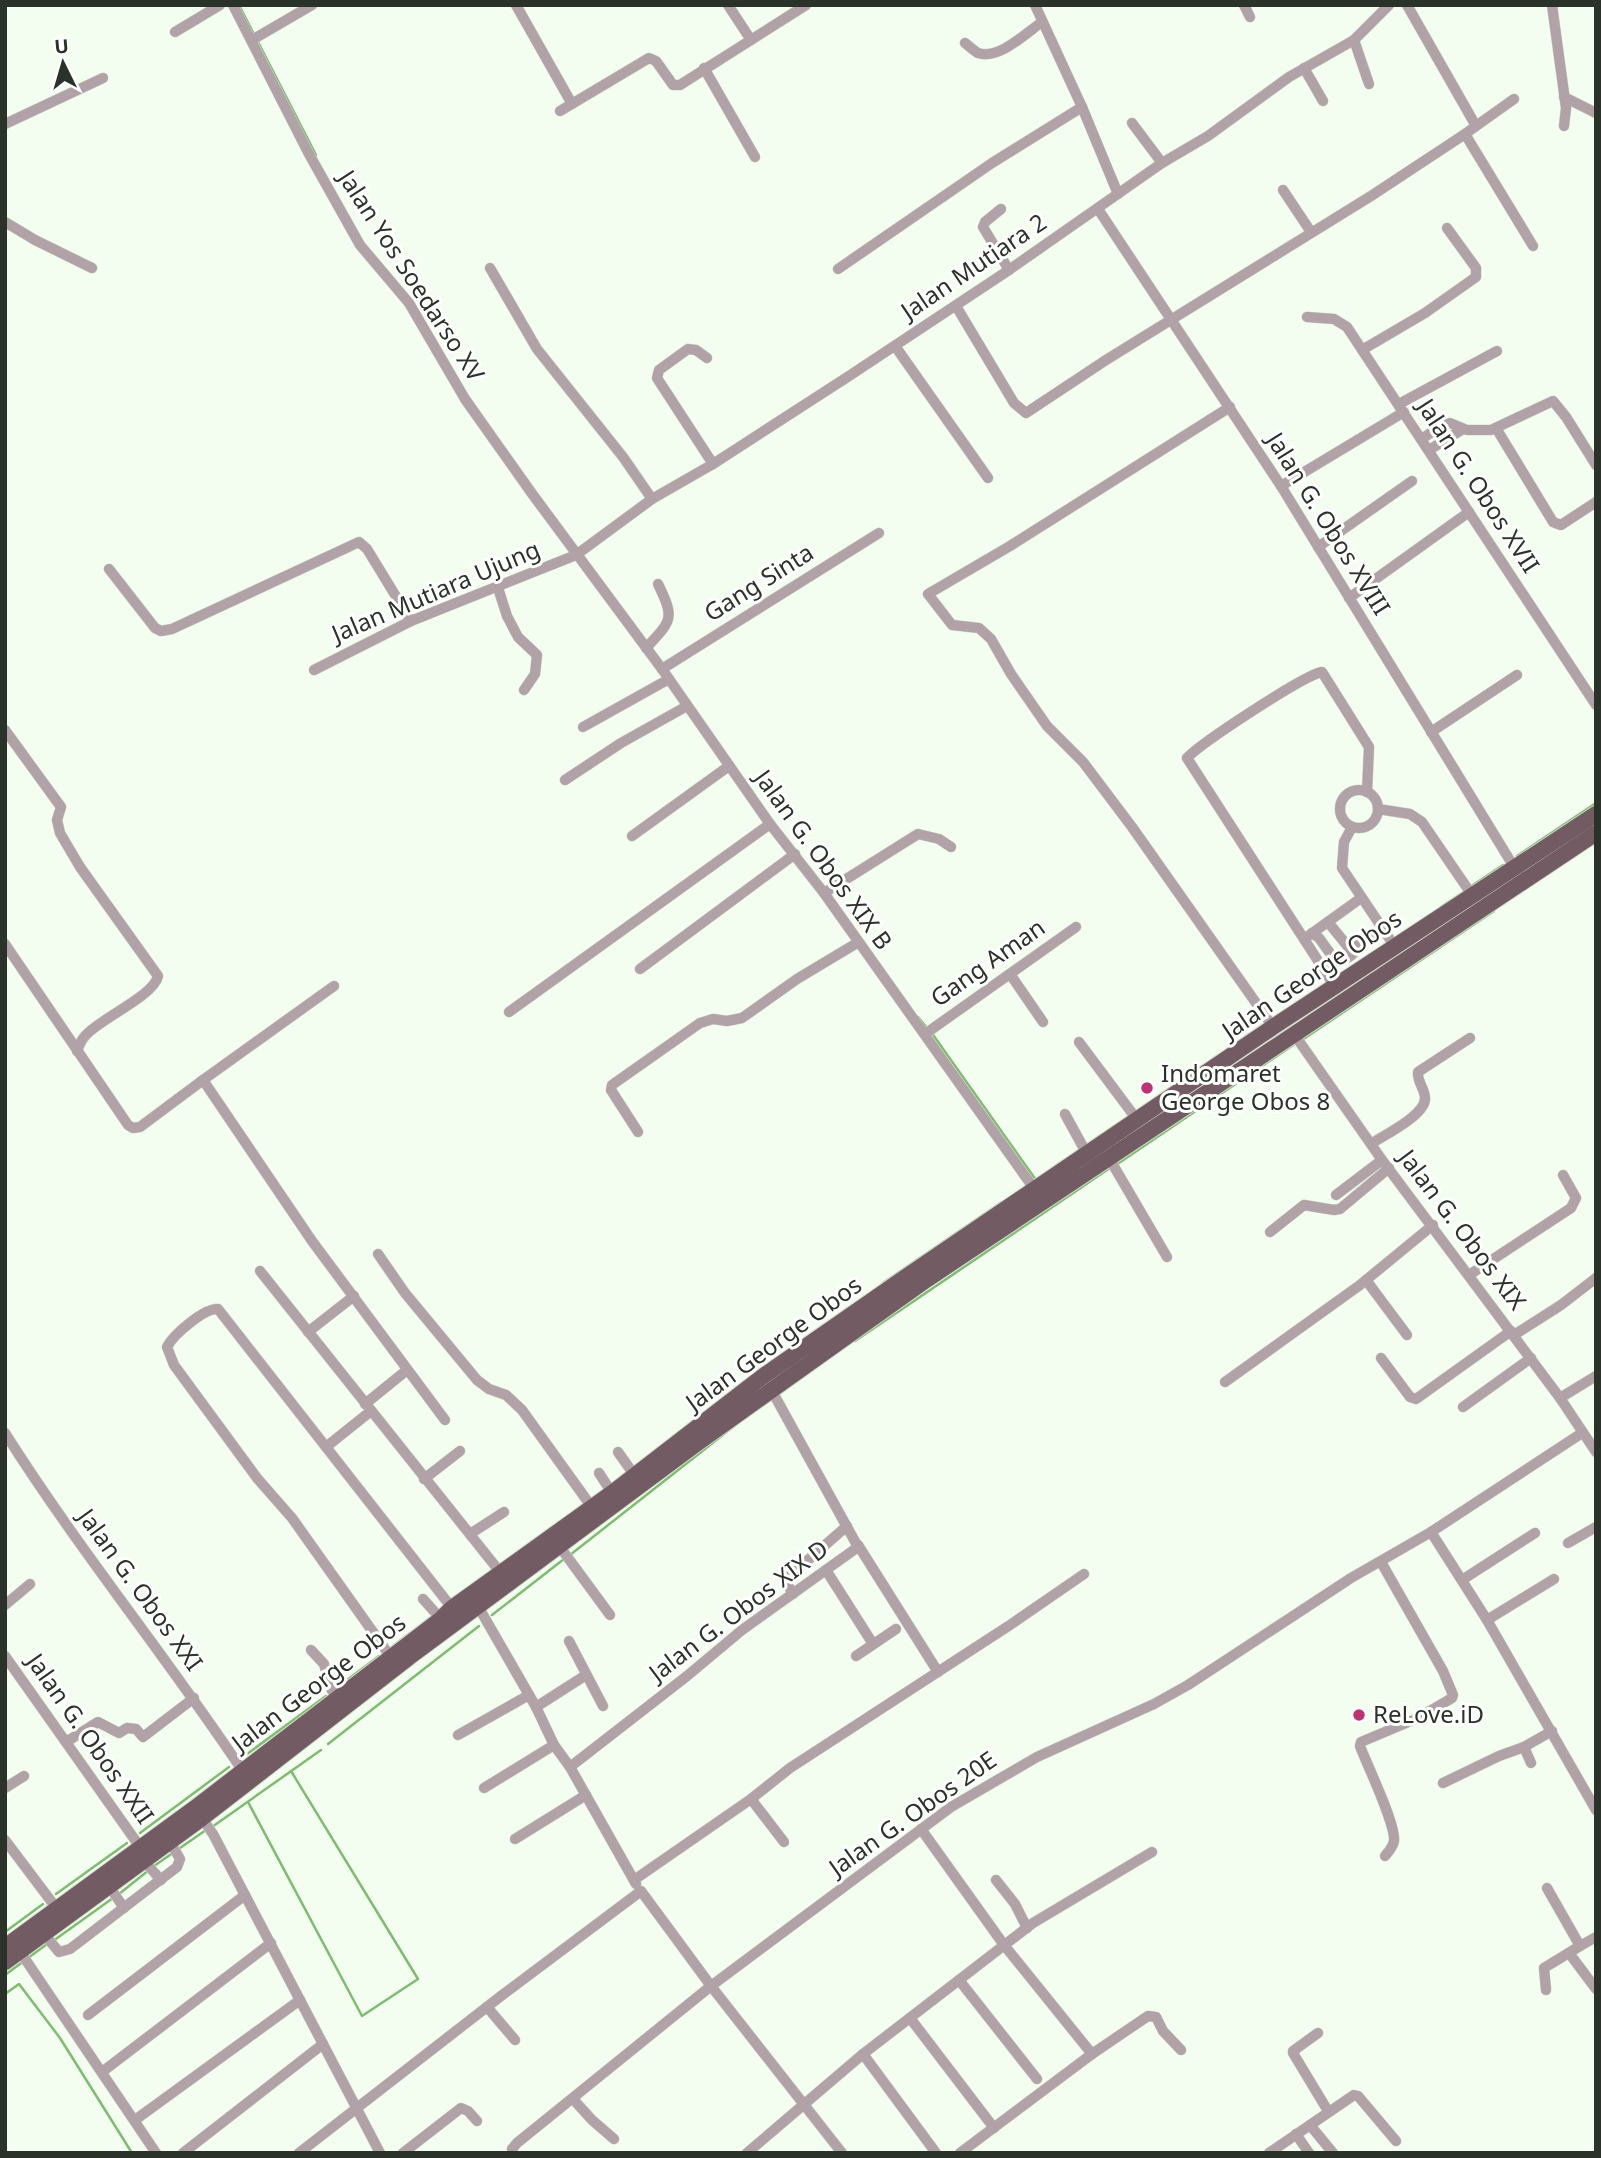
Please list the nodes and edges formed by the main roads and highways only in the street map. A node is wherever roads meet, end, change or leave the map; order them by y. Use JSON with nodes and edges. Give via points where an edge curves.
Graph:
{"nodes":[{"id":1,"x":1596,"y":814,"type":"edge"},
{"id":2,"x":1596,"y":833,"type":"edge"},
{"id":3,"x":201,"y":1817,"type":"junction"},
{"id":4,"x":150,"y":1865,"type":"junction"},
{"id":5,"x":16,"y":1949,"type":"edge"},
{"id":6,"x":5,"y":1962,"type":"edge"}],
"edges":[{"from":1,"to":3,"type":"main road","name":"Jalan George Obos","via":[[1469,891],[1395,947],[1271,1024],[1088,1156],[762,1377],[242,1770]]},
{"from":2,"to":3,"type":"main road","name":"Jalan George Obos","via":[[926,1280],[696,1444]]},
{"from":3,"to":4,"type":"main road","name":"Jalan George Obos"},
{"from":3,"to":4,"type":"main road","name":"Jalan George Obos"},
{"from":4,"to":5,"type":"main road","name":"Jalan George Obos","via":[[48,1940]]},
{"from":4,"to":5,"type":"main road","name":"Jalan George Obos","via":[[57,1909]]},
{"from":5,"to":6,"type":"main road","name":"Jalan George Obos"}]}
